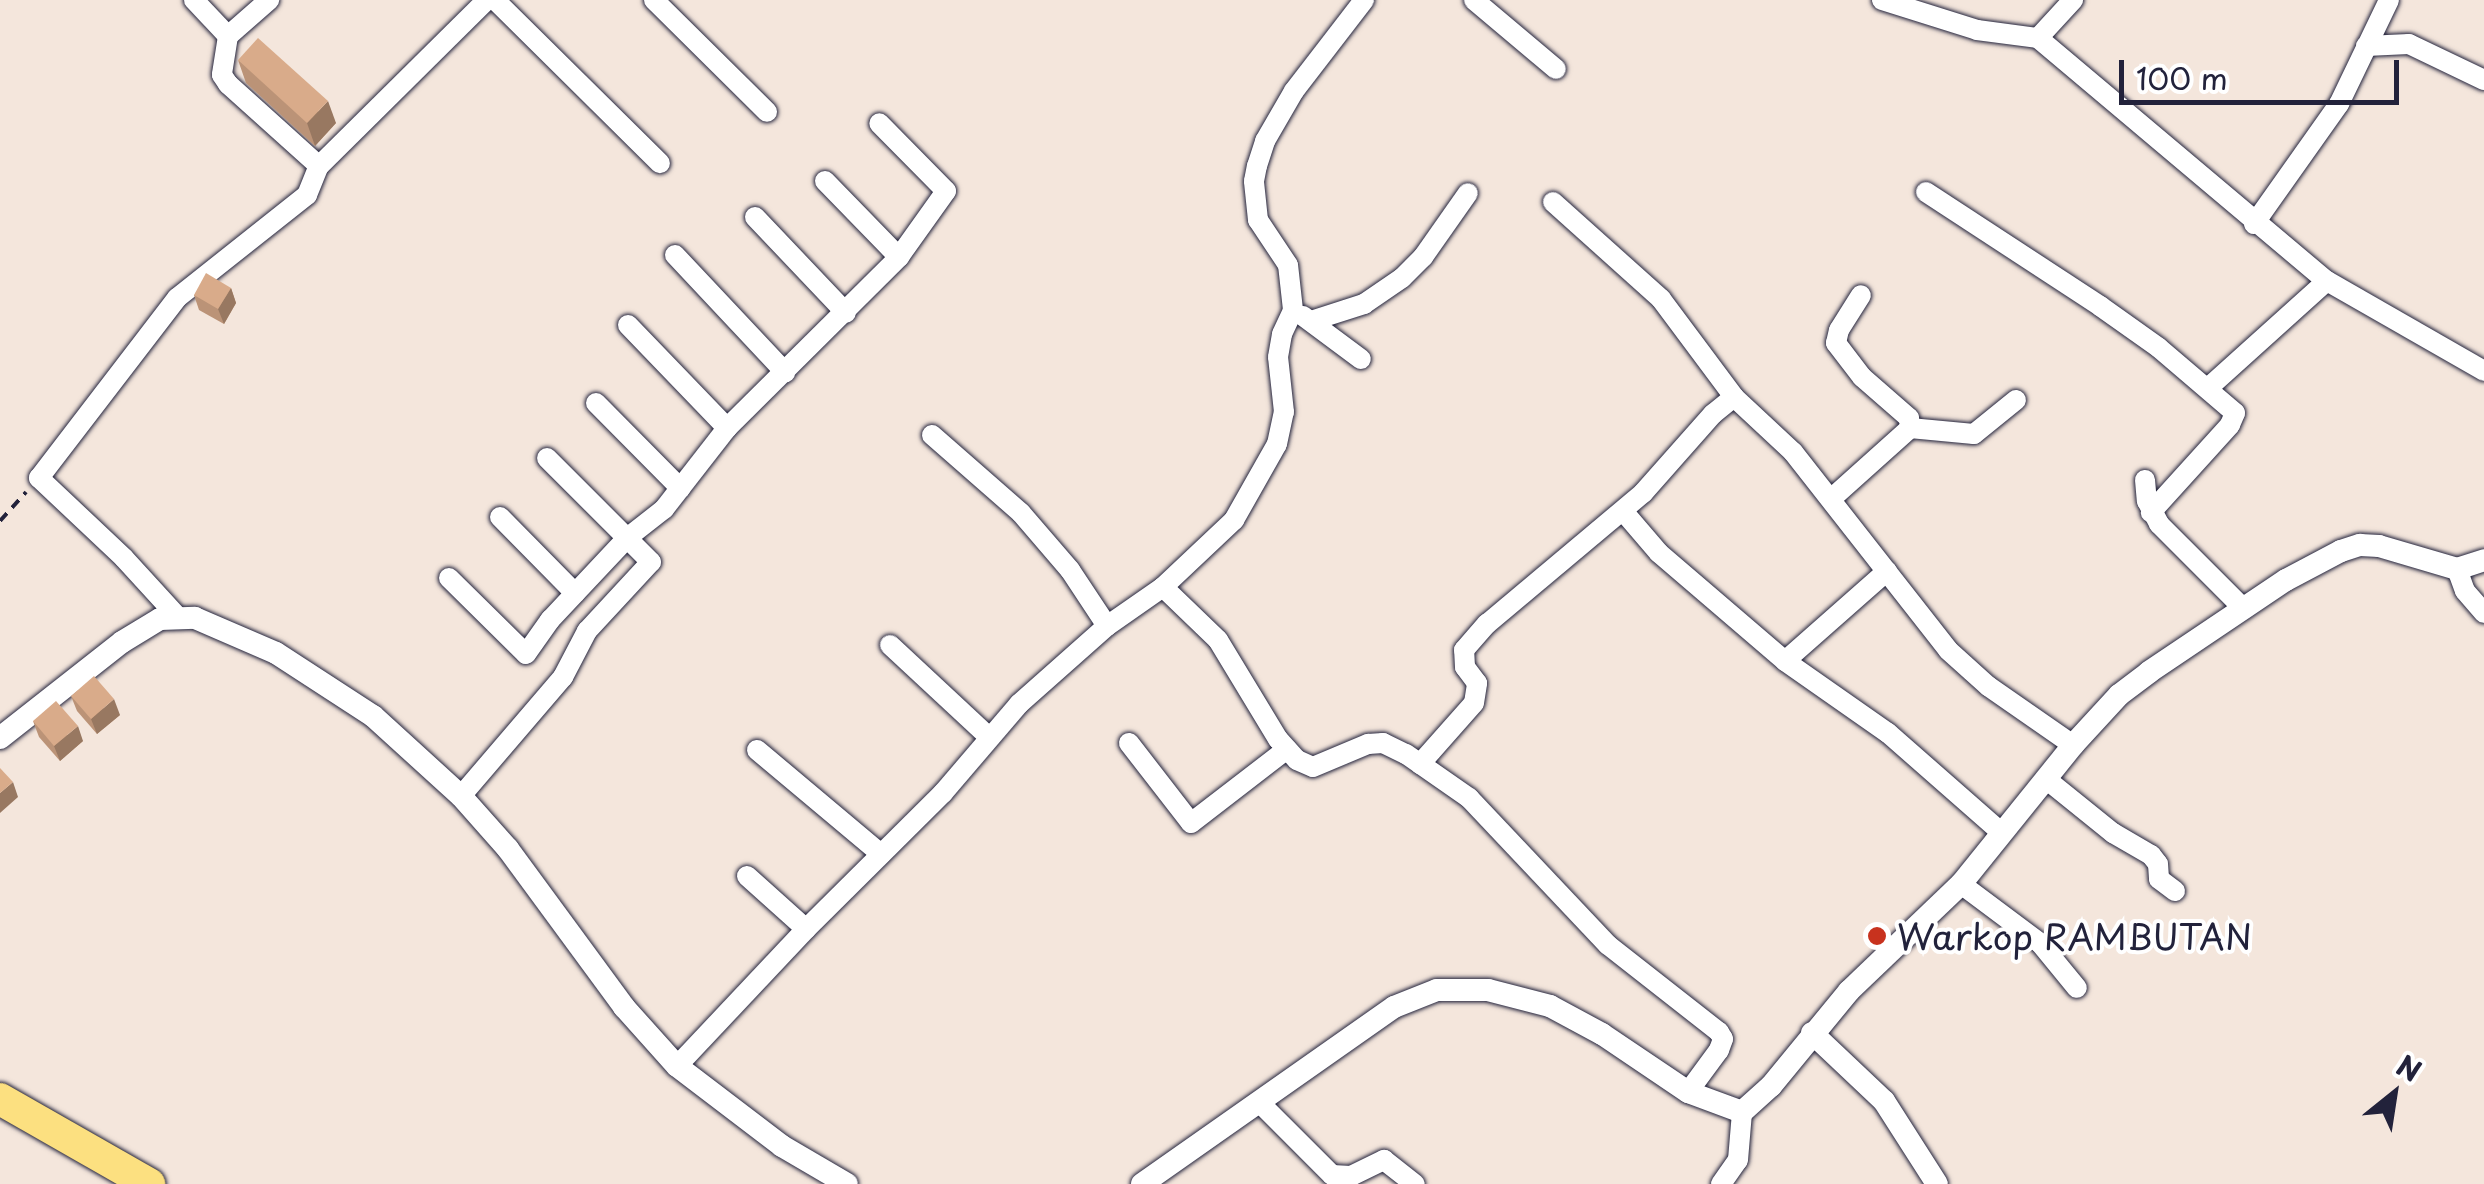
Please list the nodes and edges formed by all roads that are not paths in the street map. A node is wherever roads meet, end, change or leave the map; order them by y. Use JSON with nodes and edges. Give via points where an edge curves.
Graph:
{"nodes":[{"id":1,"x":194,"y":0,"type":"edge"},
{"id":2,"x":269,"y":0,"type":"edge"},
{"id":3,"x":486,"y":0,"type":"edge"},
{"id":4,"x":496,"y":0,"type":"edge"},
{"id":5,"x":654,"y":0,"type":"edge"},
{"id":6,"x":1364,"y":0,"type":"edge"},
{"id":7,"x":1474,"y":0,"type":"edge"},
{"id":8,"x":1882,"y":0,"type":"edge"},
{"id":9,"x":2073,"y":0,"type":"edge"},
{"id":10,"x":2389,"y":0,"type":"edge"},
{"id":11,"x":228,"y":36,"type":"junction"},
{"id":12,"x":2038,"y":38,"type":"junction"},
{"id":13,"x":2366,"y":46,"type":"junction"},
{"id":14,"x":1556,"y":68,"type":"dead end"},
{"id":15,"x":2484,"y":80,"type":"edge"},
{"id":16,"x":767,"y":112,"type":"dead end"},
{"id":17,"x":879,"y":123,"type":"dead end"},
{"id":18,"x":660,"y":162,"type":"dead end"},
{"id":19,"x":319,"y":166,"type":"junction"},
{"id":20,"x":825,"y":181,"type":"dead end"},
{"id":21,"x":1926,"y":192,"type":"dead end"},
{"id":22,"x":1468,"y":193,"type":"dead end"},
{"id":23,"x":1553,"y":202,"type":"dead end"},
{"id":24,"x":755,"y":218,"type":"dead end"},
{"id":25,"x":2254,"y":224,"type":"junction"},
{"id":26,"x":674,"y":255,"type":"dead end"},
{"id":27,"x":900,"y":257,"type":"junction"},
{"id":28,"x":2327,"y":281,"type":"junction"},
{"id":29,"x":1861,"y":294,"type":"dead end"},
{"id":30,"x":846,"y":313,"type":"junction"},
{"id":31,"x":1302,"y":315,"type":"junction"},
{"id":32,"x":628,"y":325,"type":"dead end"},
{"id":33,"x":1361,"y":360,"type":"dead end"},
{"id":34,"x":2484,"y":370,"type":"edge"},
{"id":35,"x":785,"y":372,"type":"junction"},
{"id":36,"x":2208,"y":388,"type":"junction"},
{"id":37,"x":1734,"y":397,"type":"junction"},
{"id":38,"x":2016,"y":400,"type":"dead end"},
{"id":39,"x":596,"y":403,"type":"dead end"},
{"id":40,"x":727,"y":428,"type":"junction"},
{"id":41,"x":1910,"y":428,"type":"junction"},
{"id":42,"x":932,"y":436,"type":"dead end"},
{"id":43,"x":547,"y":458,"type":"dead end"},
{"id":44,"x":2145,"y":480,"type":"dead end"},
{"id":45,"x":680,"y":488,"type":"junction"},
{"id":46,"x":1830,"y":499,"type":"junction"},
{"id":47,"x":1623,"y":511,"type":"junction"},
{"id":48,"x":2151,"y":512,"type":"junction"},
{"id":49,"x":500,"y":517,"type":"dead end"},
{"id":50,"x":627,"y":538,"type":"junction"},
{"id":51,"x":2484,"y":560,"type":"edge"},
{"id":52,"x":2457,"y":569,"type":"junction"},
{"id":53,"x":1887,"y":571,"type":"junction"},
{"id":54,"x":449,"y":578,"type":"dead end"},
{"id":55,"x":1162,"y":587,"type":"junction"},
{"id":56,"x":575,"y":593,"type":"junction"},
{"id":57,"x":2244,"y":609,"type":"junction"},
{"id":58,"x":2484,"y":613,"type":"edge"},
{"id":59,"x":176,"y":615,"type":"junction"},
{"id":60,"x":1107,"y":626,"type":"junction"},
{"id":61,"x":890,"y":645,"type":"dead end"},
{"id":62,"x":1785,"y":661,"type":"junction"},
{"id":63,"x":989,"y":737,"type":"junction"},
{"id":64,"x":0,"y":738,"type":"edge"},
{"id":65,"x":1129,"y":743,"type":"dead end"},
{"id":66,"x":2073,"y":744,"type":"junction"},
{"id":67,"x":1287,"y":748,"type":"junction"},
{"id":68,"x":757,"y":750,"type":"dead end"},
{"id":69,"x":1420,"y":764,"type":"junction"},
{"id":70,"x":2046,"y":779,"type":"junction"},
{"id":71,"x":460,"y":796,"type":"junction"},
{"id":72,"x":2002,"y":833,"type":"junction"},
{"id":73,"x":882,"y":854,"type":"junction"},
{"id":74,"x":747,"y":876,"type":"dead end"},
{"id":75,"x":1961,"y":884,"type":"junction"},
{"id":76,"x":2175,"y":891,"type":"dead end"},
{"id":77,"x":806,"y":929,"type":"junction"},
{"id":78,"x":2076,"y":988,"type":"dead end"},
{"id":79,"x":1812,"y":1033,"type":"junction"},
{"id":80,"x":678,"y":1066,"type":"junction"},
{"id":81,"x":1688,"y":1092,"type":"junction"},
{"id":82,"x":0,"y":1099,"type":"edge"},
{"id":83,"x":1259,"y":1102,"type":"junction"},
{"id":84,"x":1742,"y":1112,"type":"junction"},
{"id":85,"x":149,"y":1184,"type":"edge"},
{"id":86,"x":847,"y":1184,"type":"edge"},
{"id":87,"x":1142,"y":1184,"type":"edge"},
{"id":88,"x":1414,"y":1184,"type":"edge"},
{"id":89,"x":1721,"y":1184,"type":"edge"},
{"id":90,"x":1937,"y":1184,"type":"edge"}],
"edges":[{"from":1,"to":11,"type":"street"},
{"from":2,"to":11,"type":"street"},
{"from":3,"to":19,"type":"street"},
{"from":4,"to":18,"type":"street"},
{"from":5,"to":16,"type":"street"},
{"from":6,"to":31,"type":"street","via":[[1294,92],[1265,141],[1254,181],[1258,220],[1288,265]]},
{"from":7,"to":14,"type":"street"},
{"from":8,"to":12,"type":"street","via":[[1977,30]]},
{"from":9,"to":12,"type":"street"},
{"from":10,"to":13,"type":"street"},
{"from":11,"to":19,"type":"street","via":[[222,75]]},
{"from":12,"to":25,"type":"street"},
{"from":13,"to":15,"type":"street","via":[[2409,44]]},
{"from":13,"to":25,"type":"street","via":[[2339,104]]},
{"from":17,"to":27,"type":"street","via":[[946,191]]},
{"from":19,"to":59,"type":"street","via":[[307,196],[177,298],[40,478]]},
{"from":20,"to":27,"type":"street"},
{"from":21,"to":36,"type":"street","via":[[2100,306]]},
{"from":22,"to":31,"type":"street","via":[[1402,278],[1364,304]]},
{"from":23,"to":37,"type":"street","via":[[1661,299]]},
{"from":24,"to":30,"type":"street"},
{"from":25,"to":28,"type":"street"},
{"from":26,"to":35,"type":"street"},
{"from":27,"to":30,"type":"street"},
{"from":28,"to":34,"type":"street"},
{"from":28,"to":36,"type":"street"},
{"from":29,"to":41,"type":"street","via":[[1836,343],[1909,418]]},
{"from":30,"to":35,"type":"street"},
{"from":31,"to":33,"type":"street"},
{"from":31,"to":55,"type":"street","via":[[1278,357],[1284,412],[1278,444],[1234,520]]},
{"from":32,"to":40,"type":"street"},
{"from":35,"to":40,"type":"street"},
{"from":36,"to":48,"type":"street","via":[[2235,419]]},
{"from":37,"to":46,"type":"street","via":[[1793,452]]},
{"from":37,"to":47,"type":"street"},
{"from":38,"to":41,"type":"street","via":[[1974,434]]},
{"from":39,"to":45,"type":"street"},
{"from":40,"to":45,"type":"street"},
{"from":41,"to":46,"type":"street"},
{"from":42,"to":60,"type":"street","via":[[1021,513]]},
{"from":43,"to":50,"type":"street"},
{"from":44,"to":48,"type":"street"},
{"from":45,"to":50,"type":"street"},
{"from":46,"to":53,"type":"street"},
{"from":47,"to":62,"type":"street","via":[[1659,553]]},
{"from":47,"to":69,"type":"street","via":[[1464,650],[1465,667],[1477,683],[1474,703]]},
{"from":48,"to":57,"type":"street"},
{"from":49,"to":56,"type":"street"},
{"from":50,"to":56,"type":"street"},
{"from":50,"to":71,"type":"street","via":[[651,562],[587,631],[563,676]]},
{"from":51,"to":52,"type":"street"},
{"from":52,"to":57,"type":"street","via":[[2360,544],[2314,562]]},
{"from":52,"to":58,"type":"street"},
{"from":53,"to":62,"type":"street"},
{"from":53,"to":66,"type":"street","via":[[1965,667]]},
{"from":54,"to":56,"type":"street","via":[[526,654]]},
{"from":55,"to":60,"type":"street"},
{"from":55,"to":67,"type":"street","via":[[1218,640]]},
{"from":57,"to":66,"type":"street","via":[[2119,695]]},
{"from":59,"to":64,"type":"street","via":[[132,635]]},
{"from":59,"to":71,"type":"street","via":[[238,634],[341,692]]},
{"from":60,"to":63,"type":"street"},
{"from":61,"to":63,"type":"street"},
{"from":62,"to":72,"type":"street","via":[[1888,733]]},
{"from":63,"to":73,"type":"street"},
{"from":65,"to":67,"type":"street","via":[[1192,823]]},
{"from":66,"to":70,"type":"street"},
{"from":67,"to":69,"type":"street","via":[[1312,767],[1383,743]]},
{"from":68,"to":73,"type":"street"},
{"from":69,"to":81,"type":"street","via":[[1480,808],[1608,945],[1719,1032],[1720,1050]]},
{"from":70,"to":72,"type":"street"},
{"from":70,"to":76,"type":"street","via":[[2113,834],[2152,855],[2159,879]]},
{"from":71,"to":80,"type":"street"},
{"from":72,"to":75,"type":"street"},
{"from":73,"to":77,"type":"street"},
{"from":74,"to":77,"type":"street"},
{"from":75,"to":78,"type":"street","via":[[2040,943]]},
{"from":75,"to":79,"type":"street"},
{"from":77,"to":80,"type":"street"},
{"from":79,"to":84,"type":"street"},
{"from":79,"to":90,"type":"street","via":[[1884,1102]]},
{"from":80,"to":86,"type":"street","via":[[782,1146]]},
{"from":81,"to":83,"type":"street","via":[[1572,1016],[1460,987],[1394,1007]]},
{"from":81,"to":84,"type":"street"},
{"from":82,"to":85,"type":"highway"},
{"from":83,"to":87,"type":"street"},
{"from":83,"to":88,"type":"street","via":[[1332,1175],[1352,1176],[1384,1160]]},
{"from":84,"to":89,"type":"street","via":[[1738,1160]]}]}
